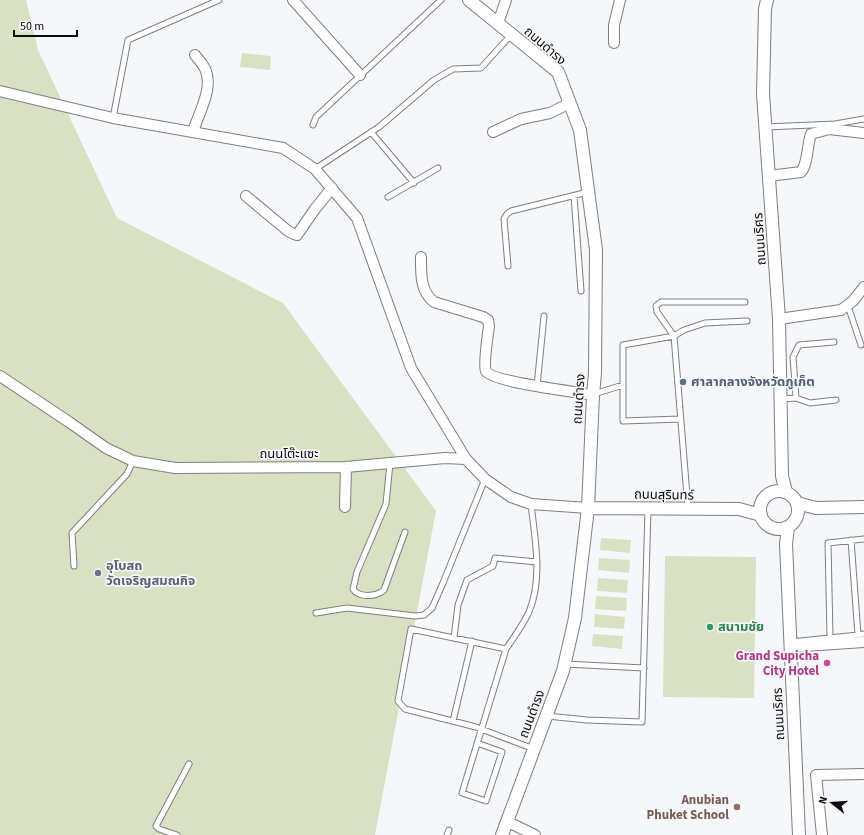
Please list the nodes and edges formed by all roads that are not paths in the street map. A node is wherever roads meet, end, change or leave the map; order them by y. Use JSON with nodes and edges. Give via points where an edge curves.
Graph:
{"nodes":[{"id":1,"x":219,"y":0,"type":"edge"},
{"id":2,"x":293,"y":0,"type":"edge"},
{"id":3,"x":441,"y":0,"type":"edge"},
{"id":4,"x":468,"y":0,"type":"edge"},
{"id":5,"x":506,"y":0,"type":"edge"},
{"id":6,"x":620,"y":0,"type":"edge"},
{"id":7,"x":767,"y":0,"type":"edge"},
{"id":8,"x":498,"y":24,"type":"junction"},
{"id":9,"x":511,"y":35,"type":"junction"},
{"id":10,"x":614,"y":44,"type":"dead end"},
{"id":11,"x":196,"y":55,"type":"dead end"},
{"id":12,"x":360,"y":75,"type":"junction"},
{"id":13,"x":0,"y":91,"type":"edge"},
{"id":14,"x":570,"y":103,"type":"junction"},
{"id":15,"x":113,"y":118,"type":"junction"},
{"id":16,"x":864,"y":119,"type":"edge"},
{"id":17,"x":313,"y":125,"type":"dead end"},
{"id":18,"x":765,"y":127,"type":"junction"},
{"id":19,"x":193,"y":132,"type":"junction"},
{"id":20,"x":371,"y":132,"type":"junction"},
{"id":21,"x":493,"y":132,"type":"dead end"},
{"id":22,"x":864,"y":133,"type":"edge"},
{"id":23,"x":438,"y":168,"type":"dead end"},
{"id":24,"x":315,"y":169,"type":"junction"},
{"id":25,"x":769,"y":176,"type":"junction"},
{"id":26,"x":414,"y":183,"type":"junction"},
{"id":27,"x":332,"y":188,"type":"junction"},
{"id":28,"x":588,"y":192,"type":"junction"},
{"id":29,"x":246,"y":196,"type":"dead end"},
{"id":30,"x":574,"y":196,"type":"junction"},
{"id":31,"x":388,"y":197,"type":"dead end"},
{"id":32,"x":421,"y":257,"type":"dead end"},
{"id":33,"x":508,"y":266,"type":"dead end"},
{"id":34,"x":864,"y":287,"type":"edge"},
{"id":35,"x":582,"y":291,"type":"dead end"},
{"id":36,"x":745,"y":302,"type":"dead end"},
{"id":37,"x":848,"y":306,"type":"junction"},
{"id":38,"x":544,"y":316,"type":"dead end"},
{"id":39,"x":779,"y":319,"type":"junction"},
{"id":40,"x":747,"y":321,"type":"dead end"},
{"id":41,"x":674,"y":336,"type":"junction"},
{"id":42,"x":834,"y":342,"type":"dead end"},
{"id":43,"x":861,"y":345,"type":"dead end"},
{"id":44,"x":793,"y":357,"type":"junction"},
{"id":45,"x":780,"y":358,"type":"junction"},
{"id":46,"x":0,"y":376,"type":"edge"},
{"id":47,"x":623,"y":384,"type":"junction"},
{"id":48,"x":537,"y":386,"type":"junction"},
{"id":49,"x":593,"y":395,"type":"junction"},
{"id":50,"x":796,"y":398,"type":"junction"},
{"id":51,"x":780,"y":399,"type":"junction"},
{"id":52,"x":836,"y":400,"type":"dead end"},
{"id":53,"x":680,"y":419,"type":"junction"},
{"id":54,"x":466,"y":459,"type":"junction"},
{"id":55,"x":133,"y":461,"type":"junction"},
{"id":56,"x":390,"y":463,"type":"junction"},
{"id":57,"x":346,"y":467,"type":"junction"},
{"id":58,"x":485,"y":479,"type":"junction"},
{"id":59,"x":780,"y":492,"type":"junction"},
{"id":60,"x":531,"y":504,"type":"junction"},
{"id":61,"x":344,"y":507,"type":"dead end"},
{"id":62,"x":864,"y":507,"type":"edge"},
{"id":63,"x":588,"y":508,"type":"junction"},
{"id":64,"x":648,"y":508,"type":"junction"},
{"id":65,"x":688,"y":509,"type":"junction"},
{"id":66,"x":761,"y":509,"type":"junction"},
{"id":67,"x":798,"y":509,"type":"junction"},
{"id":68,"x":783,"y":528,"type":"junction"},
{"id":69,"x":405,"y":532,"type":"dead end"},
{"id":70,"x":864,"y":538,"type":"edge"},
{"id":71,"x":851,"y":540,"type":"junction"},
{"id":72,"x":537,"y":562,"type":"junction"},
{"id":73,"x":74,"y":566,"type":"dead end"},
{"id":74,"x":316,"y":613,"type":"dead end"},
{"id":75,"x":864,"y":634,"type":"edge"},
{"id":76,"x":830,"y":637,"type":"junction"},
{"id":77,"x":454,"y":638,"type":"junction"},
{"id":78,"x":861,"y":638,"type":"edge"},
{"id":79,"x":472,"y":642,"type":"junction"},
{"id":80,"x":790,"y":645,"type":"junction"},
{"id":81,"x":506,"y":649,"type":"junction"},
{"id":82,"x":564,"y":664,"type":"junction"},
{"id":83,"x":644,"y":668,"type":"junction"},
{"id":84,"x":546,"y":716,"type":"junction"},
{"id":85,"x":453,"y":721,"type":"junction"},
{"id":86,"x":481,"y":729,"type":"junction"},
{"id":87,"x":477,"y":743,"type":"junction"},
{"id":88,"x":534,"y":749,"type":"junction"},
{"id":89,"x":189,"y":764,"type":"dead end"},
{"id":90,"x":864,"y":774,"type":"edge"},
{"id":91,"x":508,"y":822,"type":"junction"},
{"id":92,"x":177,"y":835,"type":"edge"},
{"id":93,"x":502,"y":835,"type":"edge"},
{"id":94,"x":535,"y":835,"type":"edge"},
{"id":95,"x":799,"y":835,"type":"edge"},
{"id":96,"x":822,"y":835,"type":"edge"}],
"edges":[{"from":1,"to":15,"type":"lane","via":[[128,40]]},
{"from":2,"to":12,"type":"street"},
{"from":3,"to":12,"type":"lane"},
{"from":4,"to":8,"type":"street","name":"ถนนดำรง"},
{"from":5,"to":8,"type":"street"},
{"from":6,"to":10,"type":"street","via":[[614,25]]},
{"from":7,"to":18,"type":"street","name":"ถนนนริศร","via":[[763,94]]},
{"from":8,"to":9,"type":"street","name":"ถนนดำรง"},
{"from":9,"to":14,"type":"street","name":"ถนนดำรง","via":[[558,72]]},
{"from":9,"to":20,"type":"lane","via":[[482,68],[453,70],[434,80]]},
{"from":11,"to":19,"type":"street","via":[[206,70],[207,85]]},
{"from":12,"to":17,"type":"lane","via":[[316,117]]},
{"from":13,"to":15,"type":"street"},
{"from":14,"to":21,"type":"street","via":[[550,113],[521,119]]},
{"from":14,"to":28,"type":"street","name":"ถนนดำรง","via":[[580,130]]},
{"from":15,"to":19,"type":"street"},
{"from":16,"to":18,"type":"lane","via":[[835,124]]},
{"from":18,"to":25,"type":"street","name":"ถนนนริศร"},
{"from":19,"to":24,"type":"street","via":[[283,148]]},
{"from":20,"to":24,"type":"lane"},
{"from":20,"to":26,"type":"lane"},
{"from":22,"to":25,"type":"street","via":[[829,129],[811,134],[802,172]]},
{"from":23,"to":26,"type":"lane"},
{"from":24,"to":27,"type":"street"},
{"from":25,"to":39,"type":"street","name":"ถนนนริศร"},
{"from":26,"to":31,"type":"lane"},
{"from":27,"to":29,"type":"street","via":[[297,235],[288,231]]},
{"from":27,"to":54,"type":"street","via":[[357,218],[411,368]]},
{"from":28,"to":30,"type":"lane"},
{"from":28,"to":49,"type":"street","name":"ถนนดำรง","via":[[596,250]]},
{"from":30,"to":33,"type":"lane","via":[[507,214],[504,219]]},
{"from":30,"to":35,"type":"lane"},
{"from":32,"to":48,"type":"street","via":[[422,280],[428,298],[483,316],[488,320],[486,371],[490,375]]},
{"from":34,"to":37,"type":"street"},
{"from":36,"to":41,"type":"lane","via":[[661,302],[656,306],[657,312]]},
{"from":37,"to":39,"type":"street","via":[[841,310]]},
{"from":37,"to":43,"type":"lane"},
{"from":38,"to":48,"type":"lane"},
{"from":39,"to":45,"type":"street","name":"ถนนนริศร"},
{"from":40,"to":41,"type":"lane","via":[[705,323]]},
{"from":41,"to":47,"type":"lane","via":[[623,345]]},
{"from":41,"to":53,"type":"lane"},
{"from":42,"to":44,"type":"lane","via":[[799,345]]},
{"from":44,"to":45,"type":"lane"},
{"from":44,"to":50,"type":"lane"},
{"from":45,"to":51,"type":"street","name":"ถนนนริศร"},
{"from":46,"to":55,"type":"street","name":"ถนนโต๊ะแซะ","via":[[106,448]]},
{"from":47,"to":49,"type":"lane"},
{"from":47,"to":53,"type":"lane","via":[[623,421]]},
{"from":48,"to":49,"type":"street"},
{"from":49,"to":63,"type":"street","name":"ถนนดำรง"},
{"from":50,"to":51,"type":"lane"},
{"from":50,"to":52,"type":"lane","via":[[810,403]]},
{"from":51,"to":59,"type":"street","name":"ถนนนริศร"},
{"from":53,"to":65,"type":"lane"},
{"from":54,"to":56,"type":"street","name":"ถนนโต๊ะแซะ","via":[[445,458]]},
{"from":54,"to":58,"type":"street"},
{"from":55,"to":57,"type":"street","name":"ถนนโต๊ะแซะ","via":[[175,468]]},
{"from":55,"to":73,"type":"lane","via":[[127,474],[72,533]]},
{"from":56,"to":57,"type":"street","name":"ถนนโต๊ะแซะ"},
{"from":56,"to":69,"type":"lane","via":[[386,504],[357,572],[353,589],[356,593],[379,594],[384,590]]},
{"from":57,"to":61,"type":"street"},
{"from":58,"to":60,"type":"street","via":[[511,497]]},
{"from":58,"to":74,"type":"lane","via":[[432,608],[424,615],[346,608]]},
{"from":59,"to":66,"type":"street","via":[[769,494]]},
{"from":59,"to":67,"type":"street","via":[[795,498]]},
{"from":60,"to":63,"type":"street"},
{"from":60,"to":72,"type":"lane"},
{"from":62,"to":67,"type":"street"},
{"from":63,"to":64,"type":"street","name":"ถนนสุรินทร์"},
{"from":63,"to":82,"type":"street","name":"ถนนดำรง","via":[[575,618]]},
{"from":64,"to":65,"type":"street","name":"ถนนสุรินทร์"},
{"from":64,"to":83,"type":"lane"},
{"from":65,"to":66,"type":"street","name":"ถนนสุรินทร์"},
{"from":66,"to":68,"type":"street","via":[[767,525]]},
{"from":67,"to":68,"type":"street","via":[[793,524]]},
{"from":68,"to":80,"type":"street","name":"ถนนนริศร","via":[[786,544]]},
{"from":70,"to":71,"type":"lane"},
{"from":71,"to":76,"type":"lane","via":[[828,543]]},
{"from":71,"to":78,"type":"lane"},
{"from":72,"to":77,"type":"lane","via":[[495,558],[493,566],[467,580],[458,605]]},
{"from":72,"to":81,"type":"lane","via":[[535,588],[529,612]]},
{"from":75,"to":78,"type":"lane"},
{"from":76,"to":78,"type":"lane"},
{"from":76,"to":80,"type":"lane"},
{"from":77,"to":79,"type":"lane"},
{"from":77,"to":85,"type":"lane","via":[[411,629],[398,701],[405,708]]},
{"from":78,"to":80,"type":"street"},
{"from":79,"to":81,"type":"lane"},
{"from":79,"to":85,"type":"lane"},
{"from":80,"to":95,"type":"street","name":"ถนนนริศร"},
{"from":81,"to":86,"type":"lane"},
{"from":82,"to":83,"type":"lane"},
{"from":82,"to":84,"type":"street","name":"ถนนดำรง"},
{"from":83,"to":84,"type":"lane","via":[[642,722]]},
{"from":84,"to":88,"type":"street","name":"ถนนดำรง"},
{"from":85,"to":86,"type":"lane"},
{"from":86,"to":87,"type":"lane"},
{"from":86,"to":88,"type":"lane"},
{"from":87,"to":87,"type":"lane","via":[[502,752],[486,801],[462,793]]},
{"from":88,"to":91,"type":"street","name":"ถนนดำรง"},
{"from":89,"to":92,"type":"lane","via":[[156,826]]},
{"from":90,"to":96,"type":"street","via":[[816,775]]},
{"from":91,"to":93,"type":"street","name":"ถนนดำรง"},
{"from":91,"to":94,"type":"street"}]}
